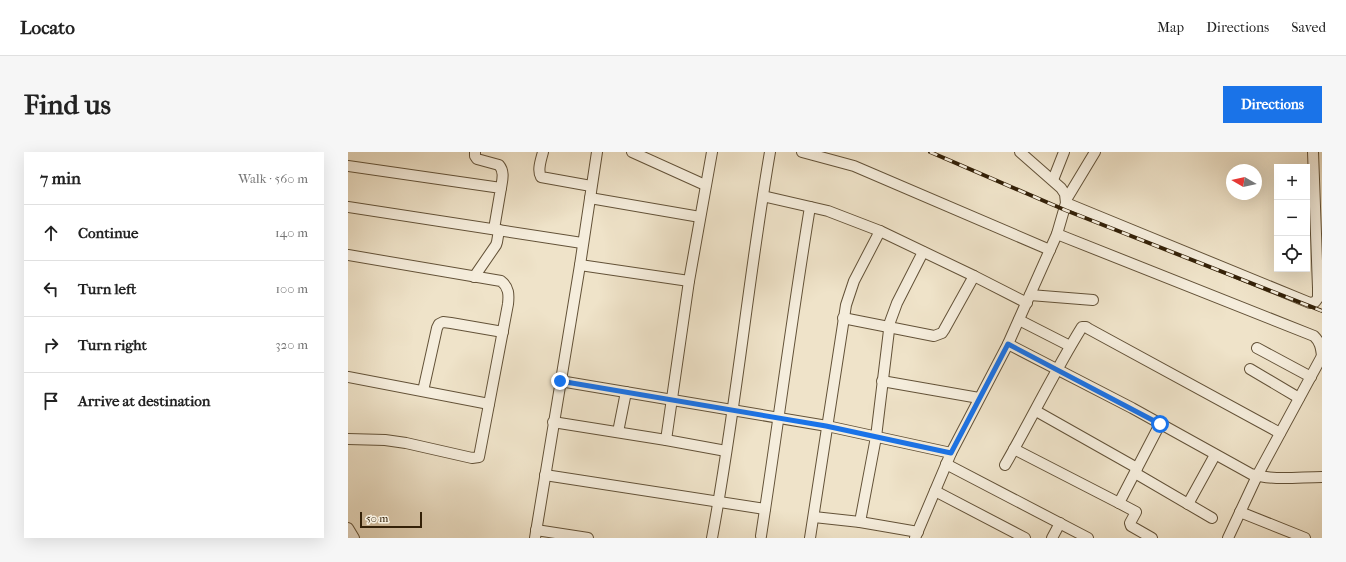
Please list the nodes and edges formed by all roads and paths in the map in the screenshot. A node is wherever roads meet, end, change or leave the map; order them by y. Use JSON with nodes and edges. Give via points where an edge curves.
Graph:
{"nodes":[{"id":1,"x":475,"y":152,"type":"edge"},
{"id":2,"x":543,"y":152,"type":"edge"},
{"id":3,"x":597,"y":152,"type":"edge"},
{"id":4,"x":632,"y":152,"type":"edge"},
{"id":5,"x":712,"y":152,"type":"edge"},
{"id":6,"x":770,"y":152,"type":"edge"},
{"id":7,"x":802,"y":152,"type":"edge"},
{"id":8,"x":1020,"y":152,"type":"edge"},
{"id":9,"x":1064,"y":152,"type":"edge"},
{"id":10,"x":1095,"y":152,"type":"edge"},
{"id":11,"x":1313,"y":152,"type":"edge"},
{"id":12,"x":1318,"y":165,"type":"edge"},
{"id":13,"x":348,"y":166,"type":"edge"},
{"id":14,"x":1053,"y":180,"type":"junction"},
{"id":15,"x":705,"y":185,"type":"junction"},
{"id":16,"x":591,"y":186,"type":"junction"},
{"id":17,"x":501,"y":188,"type":"junction"},
{"id":18,"x":763,"y":196,"type":"junction"},
{"id":19,"x":590,"y":198,"type":"junction"},
{"id":20,"x":1066,"y":202,"type":"junction"},
{"id":21,"x":348,"y":207,"type":"edge"},
{"id":22,"x":810,"y":207,"type":"junction"},
{"id":23,"x":700,"y":217,"type":"junction"},
{"id":24,"x":496,"y":230,"type":"junction"},
{"id":25,"x":880,"y":231,"type":"junction"},
{"id":26,"x":1057,"y":234,"type":"junction"},
{"id":27,"x":582,"y":243,"type":"junction"},
{"id":28,"x":1050,"y":250,"type":"junction"},
{"id":29,"x":923,"y":252,"type":"junction"},
{"id":30,"x":348,"y":255,"type":"edge"},
{"id":31,"x":580,"y":265,"type":"junction"},
{"id":32,"x":974,"y":276,"type":"junction"},
{"id":33,"x":474,"y":277,"type":"junction"},
{"id":34,"x":689,"y":281,"type":"junction"},
{"id":35,"x":1028,"y":299,"type":"junction"},
{"id":36,"x":1093,"y":300,"type":"dead end"},
{"id":37,"x":843,"y":318,"type":"junction"},
{"id":38,"x":1019,"y":320,"type":"junction"},
{"id":39,"x":889,"y":328,"type":"junction"},
{"id":40,"x":503,"y":332,"type":"junction"},
{"id":41,"x":1008,"y":344,"type":"junction"},
{"id":42,"x":1070,"y":346,"type":"junction"},
{"id":43,"x":1257,"y":348,"type":"dead end"},
{"id":44,"x":1322,"y":356,"type":"edge"},
{"id":45,"x":1250,"y":369,"type":"dead end"},
{"id":46,"x":1057,"y":370,"type":"junction"},
{"id":47,"x":348,"y":377,"type":"edge"},
{"id":48,"x":1311,"y":377,"type":"junction"},
{"id":49,"x":560,"y":381,"type":"junction"},
{"id":50,"x":882,"y":381,"type":"junction"},
{"id":51,"x":423,"y":391,"type":"junction"},
{"id":52,"x":626,"y":392,"type":"junction"},
{"id":53,"x":979,"y":398,"type":"junction"},
{"id":54,"x":1299,"y":398,"type":"junction"},
{"id":55,"x":672,"y":400,"type":"junction"},
{"id":56,"x":489,"y":404,"type":"junction"},
{"id":57,"x":732,"y":410,"type":"junction"},
{"id":58,"x":1036,"y":411,"type":"junction"},
{"id":59,"x":779,"y":418,"type":"junction"},
{"id":60,"x":553,"y":422,"type":"junction"},
{"id":61,"x":1160,"y":424,"type":"junction"},
{"id":62,"x":826,"y":426,"type":"junction"},
{"id":63,"x":618,"y":432,"type":"junction"},
{"id":64,"x":1280,"y":433,"type":"junction"},
{"id":65,"x":876,"y":437,"type":"junction"},
{"id":66,"x":348,"y":439,"type":"edge"},
{"id":67,"x":666,"y":440,"type":"junction"},
{"id":68,"x":1014,"y":449,"type":"junction"},
{"id":69,"x":726,"y":451,"type":"junction"},
{"id":70,"x":951,"y":453,"type":"junction"},
{"id":71,"x":1215,"y":455,"type":"junction"},
{"id":72,"x":946,"y":464,"type":"junction"},
{"id":73,"x":1004,"y":465,"type":"dead end"},
{"id":74,"x":1136,"y":471,"type":"junction"},
{"id":75,"x":545,"y":475,"type":"junction"},
{"id":76,"x":1257,"y":476,"type":"junction"},
{"id":77,"x":1322,"y":477,"type":"edge"},
{"id":78,"x":935,"y":491,"type":"junction"},
{"id":79,"x":719,"y":502,"type":"junction"},
{"id":80,"x":1119,"y":503,"type":"junction"},
{"id":81,"x":1188,"y":504,"type":"junction"},
{"id":82,"x":765,"y":509,"type":"junction"},
{"id":83,"x":1240,"y":512,"type":"junction"},
{"id":84,"x":814,"y":517,"type":"junction"},
{"id":85,"x":1212,"y":518,"type":"dead end"},
{"id":86,"x":860,"y":522,"type":"junction"},
{"id":87,"x":1060,"y":523,"type":"junction"},
{"id":88,"x":348,"y":528,"type":"edge"},
{"id":89,"x":535,"y":534,"type":"edge"},
{"id":90,"x":916,"y":535,"type":"edge"},
{"id":91,"x":761,"y":536,"type":"dead end"},
{"id":92,"x":354,"y":538,"type":"edge"},
{"id":93,"x":588,"y":538,"type":"edge"},
{"id":94,"x":712,"y":538,"type":"edge"},
{"id":95,"x":810,"y":538,"type":"edge"},
{"id":96,"x":1024,"y":538,"type":"edge"},
{"id":97,"x":1052,"y":538,"type":"edge"},
{"id":98,"x":1088,"y":538,"type":"edge"},
{"id":99,"x":1152,"y":538,"type":"edge"},
{"id":100,"x":1228,"y":538,"type":"edge"},
{"id":101,"x":1305,"y":538,"type":"edge"}],
"edges":[{"from":1,"to":17,"type":"street","via":[[477,159],[502,168]]},
{"from":2,"to":16,"type":"street","via":[[539,169],[541,177]]},
{"from":3,"to":16,"type":"street"},
{"from":4,"to":15,"type":"street"},
{"from":5,"to":15,"type":"street"},
{"from":6,"to":18,"type":"street"},
{"from":7,"to":28,"type":"street","via":[[854,166]]},
{"from":8,"to":14,"type":"street"},
{"from":9,"to":14,"type":"street"},
{"from":10,"to":20,"type":"street"},
{"from":11,"to":12,"type":"street"},
{"from":12,"to":20,"type":"street","via":[[1318,298],[1315,302]]},
{"from":13,"to":17,"type":"street"},
{"from":14,"to":20,"type":"street","via":[[1065,194]]},
{"from":15,"to":23,"type":"street"},
{"from":16,"to":19,"type":"street"},
{"from":17,"to":24,"type":"street"},
{"from":18,"to":22,"type":"street"},
{"from":18,"to":57,"type":"street"},
{"from":19,"to":23,"type":"street"},
{"from":19,"to":27,"type":"street"},
{"from":20,"to":26,"type":"street"},
{"from":21,"to":24,"type":"street"},
{"from":22,"to":25,"type":"street","via":[[839,214]]},
{"from":22,"to":59,"type":"street"},
{"from":23,"to":34,"type":"street"},
{"from":24,"to":27,"type":"street"},
{"from":24,"to":33,"type":"street","via":[[498,242]]},
{"from":25,"to":29,"type":"street"},
{"from":25,"to":37,"type":"street","via":[[852,286]]},
{"from":26,"to":28,"type":"street"},
{"from":26,"to":44,"type":"street","via":[[1314,336],[1319,341]]},
{"from":27,"to":31,"type":"street"},
{"from":28,"to":35,"type":"street"},
{"from":29,"to":32,"type":"street"},
{"from":29,"to":39,"type":"street","via":[[895,308]]},
{"from":30,"to":33,"type":"street"},
{"from":31,"to":34,"type":"street"},
{"from":31,"to":49,"type":"street"},
{"from":32,"to":35,"type":"street"},
{"from":32,"to":39,"type":"street","via":[[942,333],[934,336]]},
{"from":33,"to":40,"type":"street","via":[[501,281],[506,285],[509,293]]},
{"from":34,"to":55,"type":"street"},
{"from":35,"to":36,"type":"street"},
{"from":35,"to":38,"type":"street"},
{"from":37,"to":39,"type":"street"},
{"from":37,"to":62,"type":"street"},
{"from":38,"to":41,"type":"street"},
{"from":38,"to":42,"type":"street"},
{"from":39,"to":50,"type":"street"},
{"from":40,"to":51,"type":"street","via":[[439,324]]},
{"from":40,"to":56,"type":"street"},
{"from":41,"to":46,"type":"street"},
{"from":41,"to":53,"type":"street"},
{"from":42,"to":46,"type":"street"},
{"from":42,"to":64,"type":"street","via":[[1082,327],[1086,327]]},
{"from":43,"to":48,"type":"street"},
{"from":44,"to":48,"type":"street"},
{"from":45,"to":54,"type":"street"},
{"from":46,"to":58,"type":"street"},
{"from":46,"to":61,"type":"street"},
{"from":47,"to":51,"type":"street"},
{"from":48,"to":54,"type":"street"},
{"from":49,"to":52,"type":"street"},
{"from":49,"to":60,"type":"street"},
{"from":50,"to":53,"type":"street"},
{"from":50,"to":65,"type":"street"},
{"from":51,"to":56,"type":"street"},
{"from":52,"to":55,"type":"street"},
{"from":52,"to":63,"type":"street"},
{"from":53,"to":70,"type":"street"},
{"from":54,"to":64,"type":"street"},
{"from":55,"to":57,"type":"street"},
{"from":55,"to":67,"type":"street"},
{"from":56,"to":66,"type":"street","via":[[481,451],[476,458],[406,443]]},
{"from":57,"to":59,"type":"street"},
{"from":57,"to":69,"type":"street"},
{"from":58,"to":68,"type":"street"},
{"from":58,"to":74,"type":"street"},
{"from":59,"to":62,"type":"street"},
{"from":59,"to":82,"type":"street"},
{"from":60,"to":63,"type":"street"},
{"from":60,"to":75,"type":"street"},
{"from":61,"to":71,"type":"street"},
{"from":61,"to":74,"type":"street"},
{"from":62,"to":65,"type":"street"},
{"from":62,"to":84,"type":"street"},
{"from":63,"to":67,"type":"street"},
{"from":64,"to":76,"type":"street"},
{"from":65,"to":70,"type":"street"},
{"from":65,"to":86,"type":"street"},
{"from":67,"to":69,"type":"street"},
{"from":68,"to":73,"type":"street"},
{"from":68,"to":80,"type":"street"},
{"from":69,"to":79,"type":"street"},
{"from":70,"to":72,"type":"street"},
{"from":71,"to":76,"type":"street"},
{"from":71,"to":81,"type":"street"},
{"from":72,"to":78,"type":"street"},
{"from":72,"to":87,"type":"street"},
{"from":74,"to":80,"type":"street"},
{"from":74,"to":81,"type":"street"},
{"from":75,"to":79,"type":"street"},
{"from":75,"to":89,"type":"street"},
{"from":76,"to":77,"type":"street"},
{"from":76,"to":83,"type":"street"},
{"from":78,"to":90,"type":"street"},
{"from":78,"to":96,"type":"street"},
{"from":79,"to":82,"type":"street"},
{"from":79,"to":94,"type":"street"},
{"from":80,"to":99,"type":"street","via":[[1136,512],[1131,526]]},
{"from":81,"to":85,"type":"street"},
{"from":82,"to":91,"type":"street"},
{"from":83,"to":100,"type":"street"},
{"from":83,"to":101,"type":"street"},
{"from":84,"to":86,"type":"street"},
{"from":84,"to":95,"type":"street"},
{"from":86,"to":90,"type":"street"},
{"from":87,"to":97,"type":"street"},
{"from":87,"to":98,"type":"street"},
{"from":88,"to":92,"type":"street"},
{"from":89,"to":93,"type":"street"}]}
